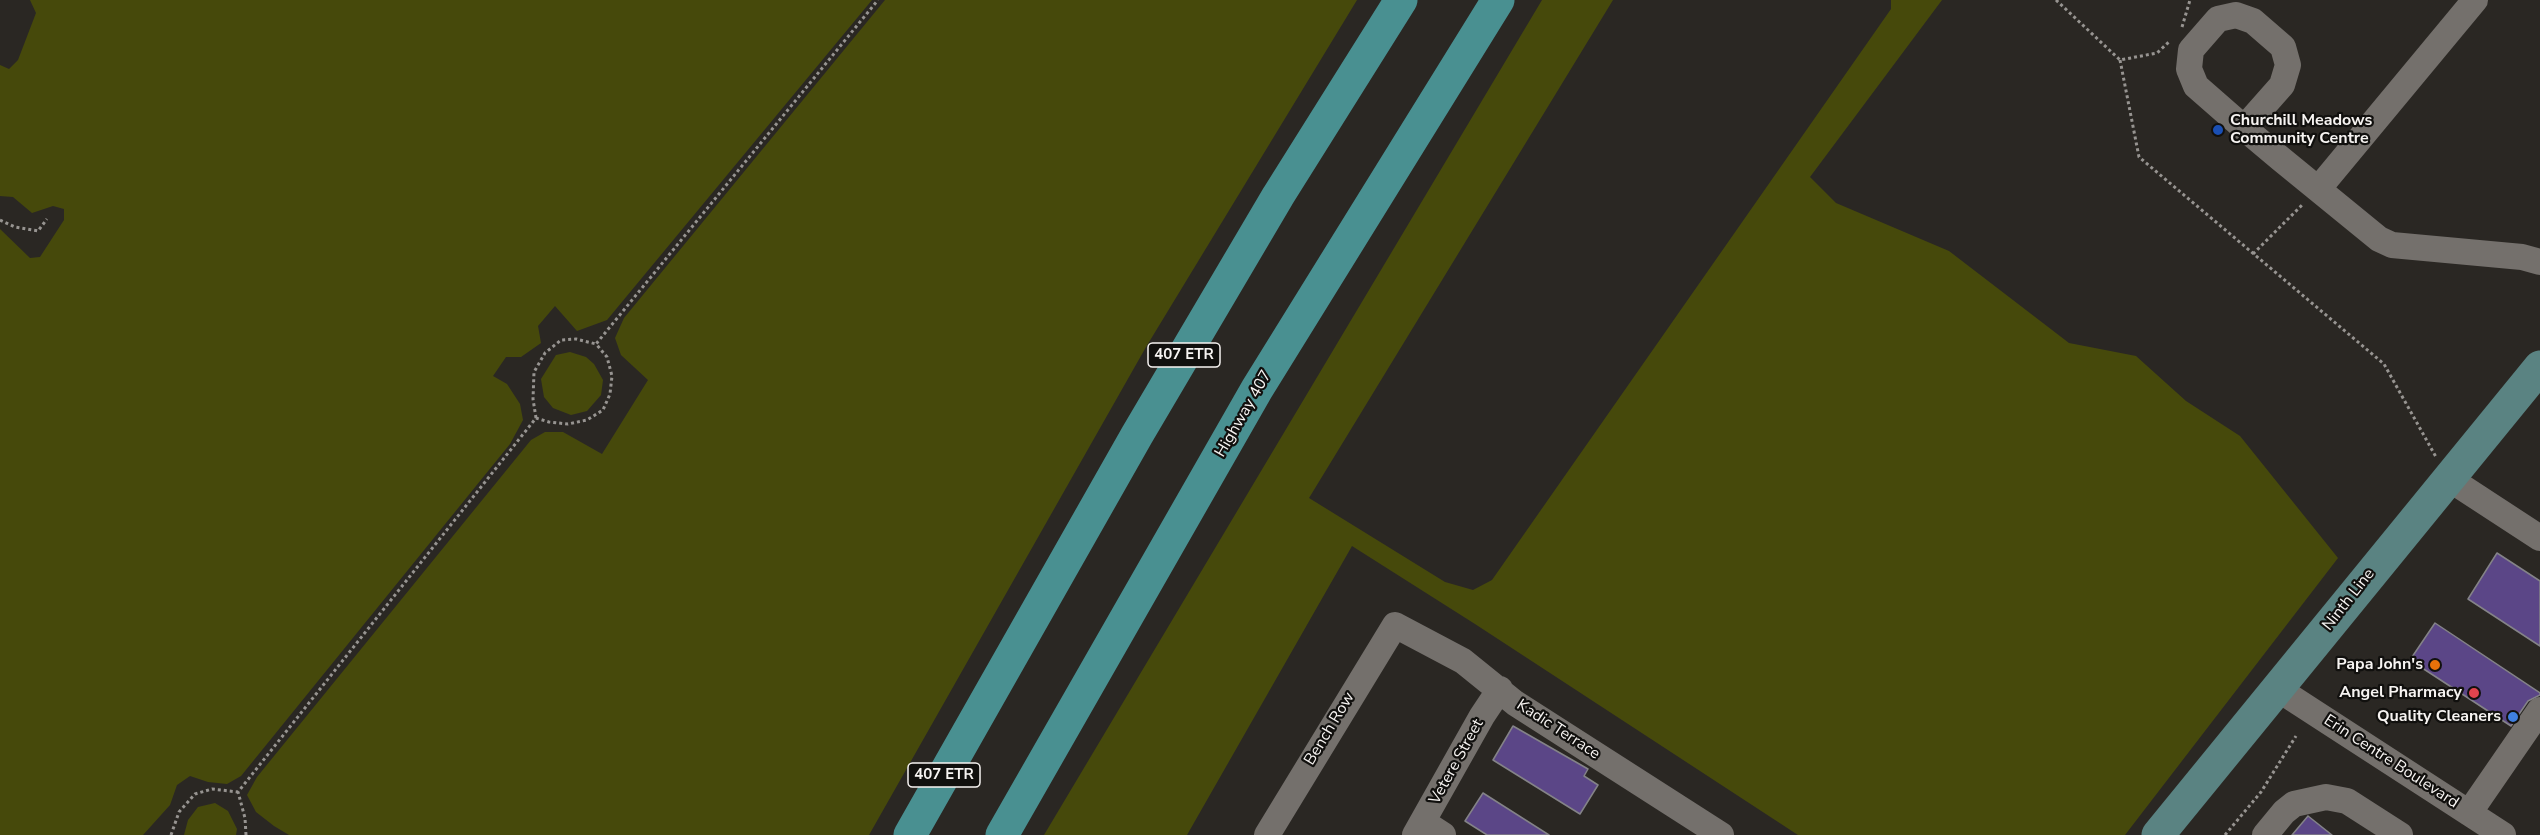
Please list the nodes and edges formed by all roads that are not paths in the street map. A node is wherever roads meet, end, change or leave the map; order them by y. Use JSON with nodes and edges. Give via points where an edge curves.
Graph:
{"nodes":[{"id":1,"x":1401,"y":0,"type":"edge"},
{"id":2,"x":1498,"y":0,"type":"edge"},
{"id":3,"x":2475,"y":0,"type":"edge"},
{"id":4,"x":2244,"y":128,"type":"dead end"},
{"id":5,"x":2319,"y":189,"type":"junction"},
{"id":6,"x":2540,"y":262,"type":"edge"},
{"id":7,"x":2540,"y":367,"type":"edge"},
{"id":8,"x":2448,"y":478,"type":"junction"},
{"id":9,"x":2540,"y":538,"type":"edge"},
{"id":10,"x":1395,"y":625,"type":"joint"},
{"id":11,"x":1500,"y":689,"type":"junction"},
{"id":12,"x":2278,"y":689,"type":"junction"},
{"id":13,"x":2540,"y":710,"type":"edge"},
{"id":14,"x":2469,"y":813,"type":"junction"},
{"id":15,"x":1427,"y":831,"type":"edge"},
{"id":16,"x":2501,"y":834,"type":"edge"},
{"id":17,"x":910,"y":835,"type":"edge"},
{"id":18,"x":1002,"y":835,"type":"edge"},
{"id":19,"x":1267,"y":835,"type":"edge"},
{"id":20,"x":1721,"y":835,"type":"edge"},
{"id":21,"x":2158,"y":835,"type":"edge"},
{"id":22,"x":2265,"y":835,"type":"edge"},
{"id":23,"x":2400,"y":835,"type":"edge"}],
"edges":[{"from":1,"to":17,"type":"highway","number":"407 ETR","via":[[1278,196],[1143,425]]},
{"from":2,"to":18,"type":"highway","name":"Highway 407","via":[[1257,389]]},
{"from":3,"to":5,"type":"street"},
{"from":4,"to":5,"type":"street"},
{"from":5,"to":6,"type":"street","via":[[2379,239],[2392,245]]},
{"from":7,"to":8,"type":"main road","name":"Ninth Line"},
{"from":8,"to":9,"type":"street"},
{"from":8,"to":12,"type":"main road","name":"Ninth Line"},
{"from":10,"to":11,"type":"street","name":"Kadic Terrace","via":[[1463,661]]},
{"from":10,"to":19,"type":"street","name":"Bench Row"},
{"from":11,"to":15,"type":"street","name":"Vetere Street","via":[[1482,716]]},
{"from":11,"to":20,"type":"street","name":"Kadic Terrace","via":[[1515,703]]},
{"from":12,"to":14,"type":"street","name":"Erin Centre Boulevard"},
{"from":12,"to":21,"type":"main road","name":"Ninth Line"},
{"from":13,"to":14,"type":"street"},
{"from":14,"to":16,"type":"street","name":"Erin Centre Boulevard"},
{"from":22,"to":23,"type":"street","via":[[2294,804],[2326,797],[2348,801]]}]}
